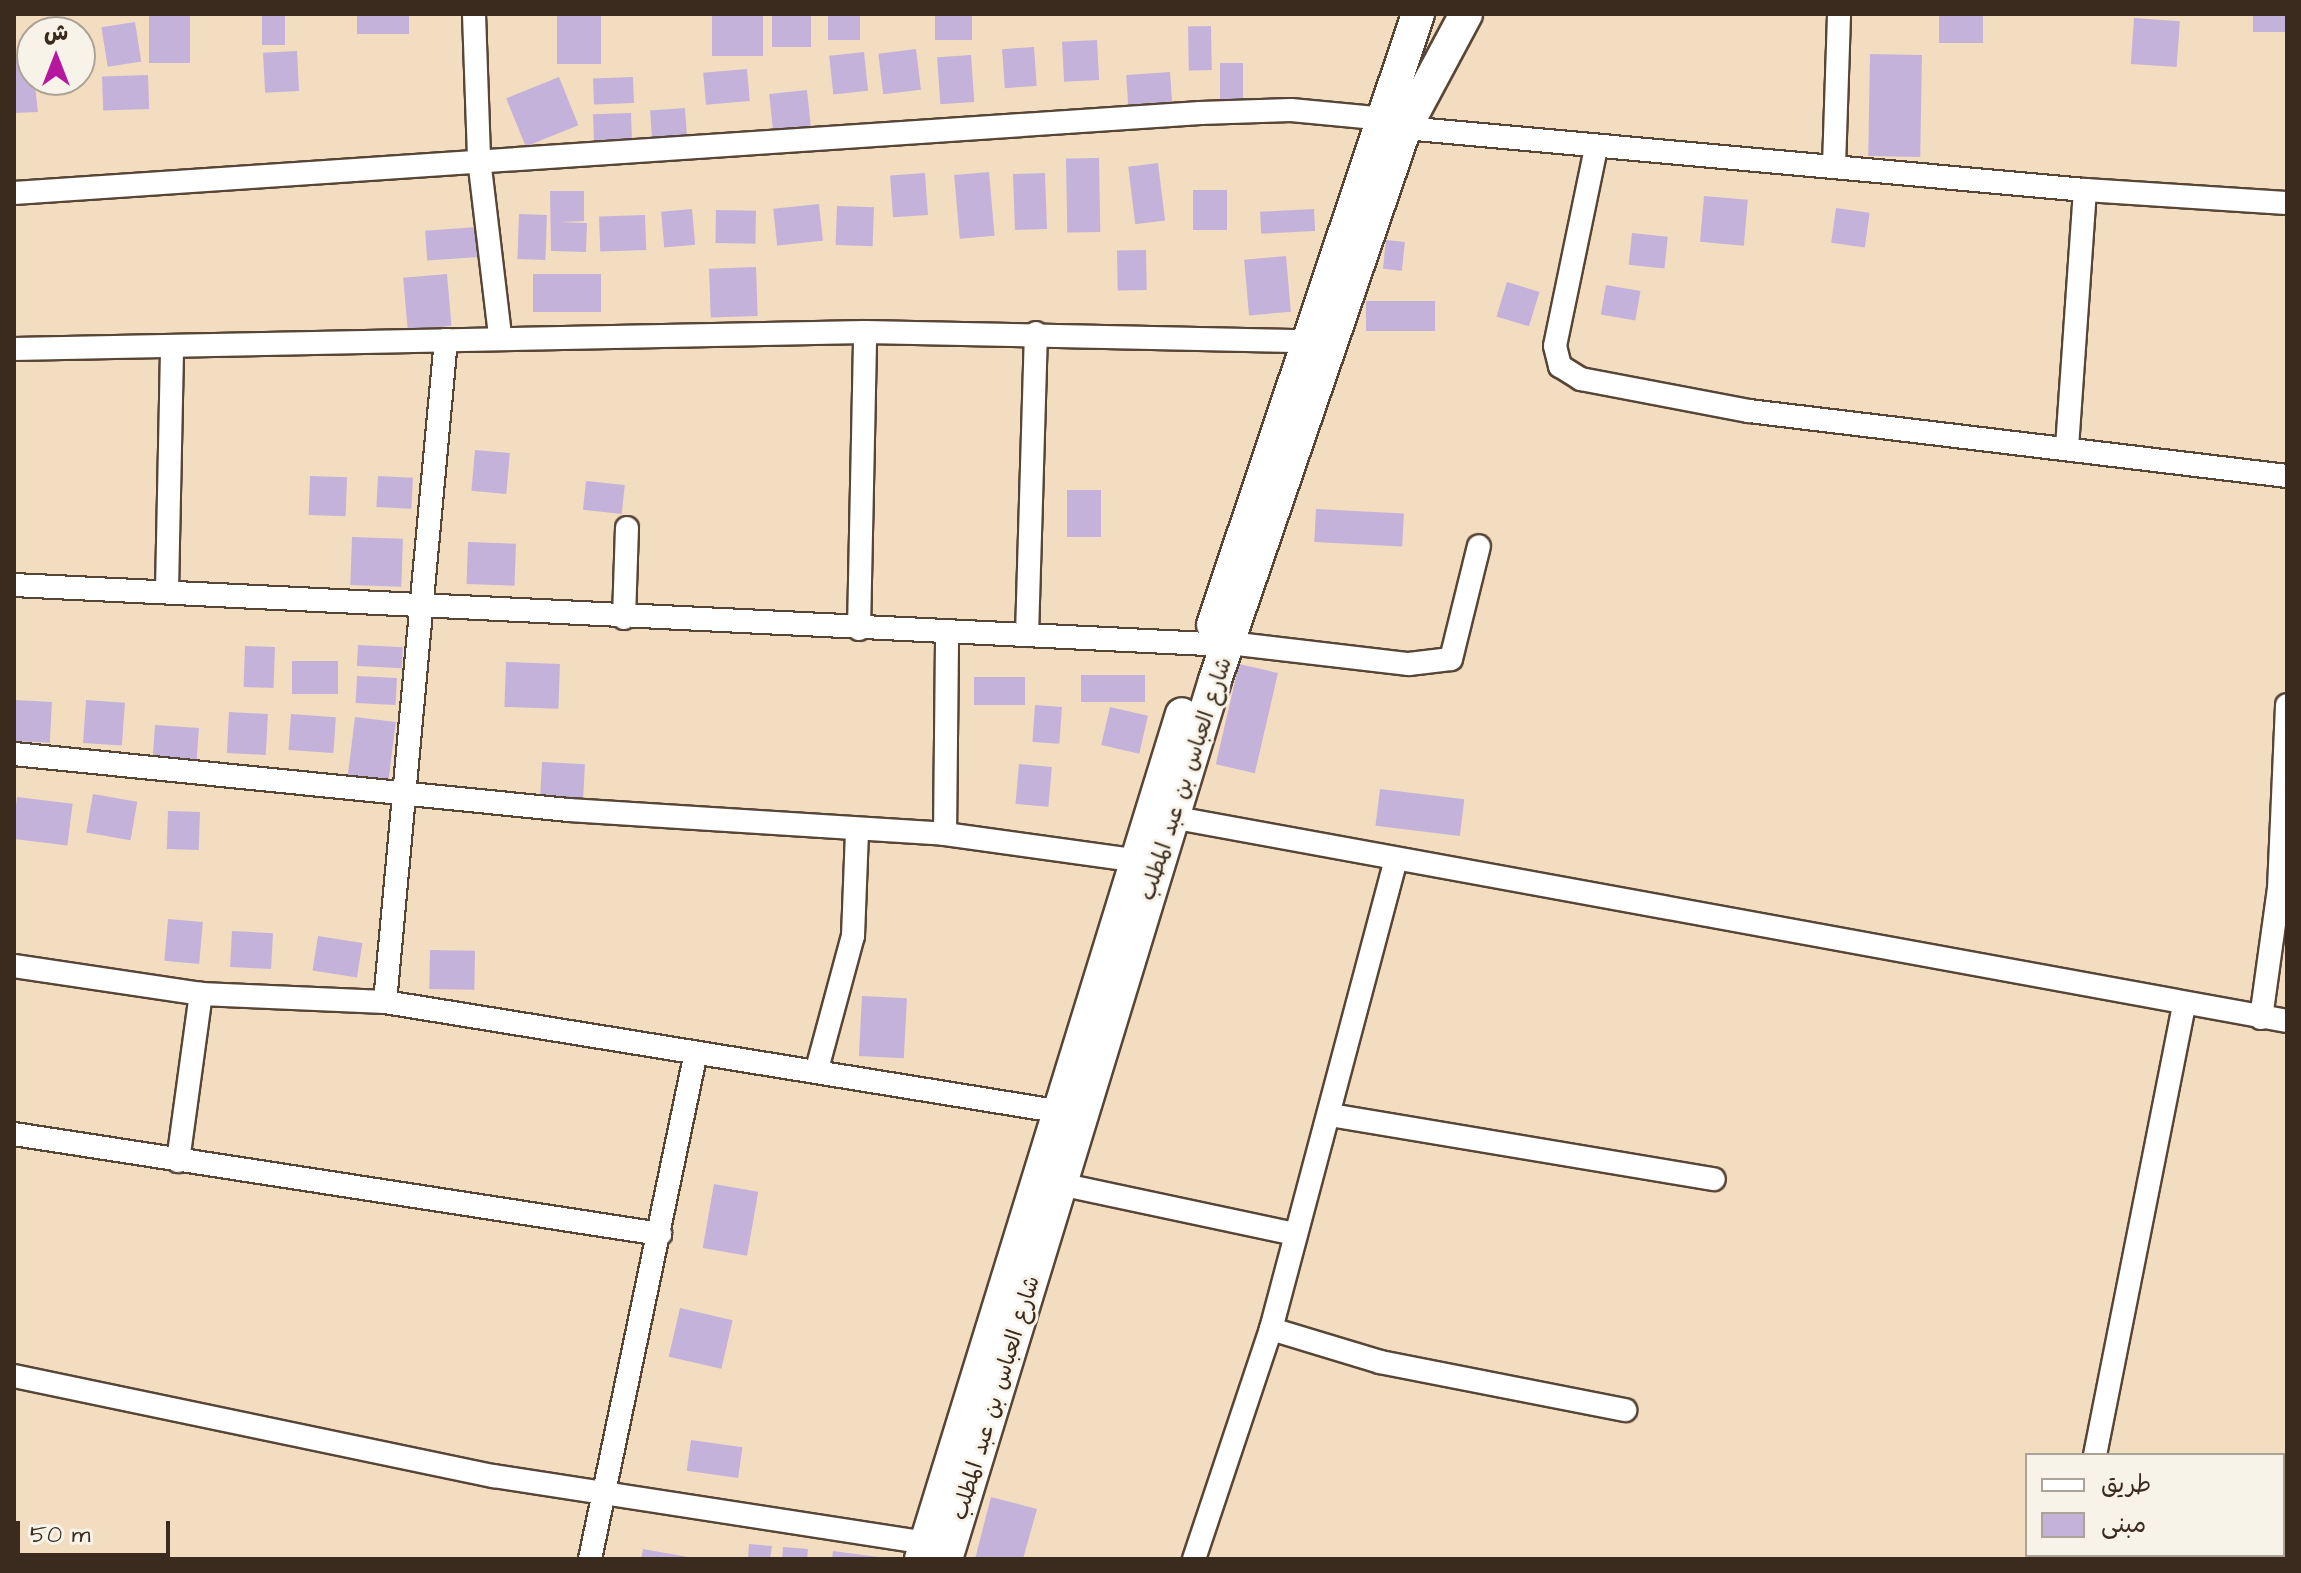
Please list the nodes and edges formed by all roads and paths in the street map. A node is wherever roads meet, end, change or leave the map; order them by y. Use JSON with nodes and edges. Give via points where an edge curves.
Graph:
{"nodes":[{"id":1,"x":474,"y":14,"type":"edge"},
{"id":2,"x":1418,"y":14,"type":"edge"},
{"id":3,"x":1466,"y":14,"type":"edge"},
{"id":4,"x":1839,"y":14,"type":"edge"},
{"id":5,"x":1396,"y":124,"type":"junction"},
{"id":6,"x":1596,"y":148,"type":"junction"},
{"id":7,"x":479,"y":159,"type":"junction"},
{"id":8,"x":1834,"y":166,"type":"junction"},
{"id":9,"x":2085,"y":190,"type":"junction"},
{"id":10,"x":14,"y":193,"type":"edge"},
{"id":11,"x":2287,"y":203,"type":"edge"},
{"id":12,"x":865,"y":332,"type":"junction"},
{"id":13,"x":1036,"y":333,"type":"junction"},
{"id":14,"x":500,"y":334,"type":"junction"},
{"id":15,"x":446,"y":340,"type":"junction"},
{"id":16,"x":1305,"y":341,"type":"junction"},
{"id":17,"x":172,"y":348,"type":"junction"},
{"id":18,"x":14,"y":349,"type":"edge"},
{"id":19,"x":2067,"y":445,"type":"junction"},
{"id":20,"x":2287,"y":476,"type":"edge"},
{"id":21,"x":627,"y":528,"type":"dead end"},
{"id":22,"x":1479,"y":546,"type":"dead end"},
{"id":23,"x":14,"y":585,"type":"edge"},
{"id":24,"x":167,"y":590,"type":"junction"},
{"id":25,"x":423,"y":607,"type":"junction"},
{"id":26,"x":624,"y":618,"type":"junction"},
{"id":27,"x":859,"y":629,"type":"junction"},
{"id":28,"x":947,"y":635,"type":"junction"},
{"id":29,"x":1027,"y":635,"type":"junction"},
{"id":30,"x":1218,"y":644,"type":"junction"},
{"id":31,"x":2287,"y":705,"type":"edge"},
{"id":32,"x":14,"y":754,"type":"edge"},
{"id":33,"x":402,"y":793,"type":"junction"},
{"id":34,"x":1171,"y":817,"type":"junction"},
{"id":35,"x":857,"y":833,"type":"junction"},
{"id":36,"x":945,"y":834,"type":"junction"},
{"id":37,"x":1132,"y":860,"type":"junction"},
{"id":38,"x":1396,"y":860,"type":"junction"},
{"id":39,"x":14,"y":966,"type":"edge"},
{"id":40,"x":201,"y":994,"type":"junction"},
{"id":41,"x":385,"y":1002,"type":"junction"},
{"id":42,"x":2184,"y":1004,"type":"junction"},
{"id":43,"x":2261,"y":1018,"type":"junction"},
{"id":44,"x":2287,"y":1021,"type":"edge"},
{"id":45,"x":695,"y":1057,"type":"junction"},
{"id":46,"x":817,"y":1069,"type":"junction"},
{"id":47,"x":1056,"y":1111,"type":"junction"},
{"id":48,"x":1330,"y":1115,"type":"junction"},
{"id":49,"x":14,"y":1134,"type":"edge"},
{"id":50,"x":178,"y":1161,"type":"junction"},
{"id":51,"x":1714,"y":1179,"type":"dead end"},
{"id":52,"x":1060,"y":1184,"type":"junction"},
{"id":53,"x":660,"y":1234,"type":"junction"},
{"id":54,"x":1296,"y":1234,"type":"junction"},
{"id":55,"x":1271,"y":1329,"type":"junction"},
{"id":56,"x":14,"y":1376,"type":"edge"},
{"id":57,"x":1625,"y":1410,"type":"dead end"},
{"id":58,"x":2095,"y":1453,"type":"edge"},
{"id":59,"x":603,"y":1495,"type":"junction"},
{"id":60,"x":931,"y":1554,"type":"edge"},
{"id":61,"x":590,"y":1559,"type":"edge"},
{"id":62,"x":1194,"y":1559,"type":"edge"}],
"edges":[{"from":1,"to":7,"type":"street"},
{"from":2,"to":5,"type":"street","name":"شارع العباس بن عبد المطلب"},
{"from":3,"to":5,"type":"street","name":"شارع العباس بن عبد المطلب"},
{"from":4,"to":8,"type":"street"},
{"from":5,"to":6,"type":"street"},
{"from":5,"to":7,"type":"street","via":[[1291,110],[1200,113]]},
{"from":5,"to":16,"type":"street","name":"شارع العباس بن عبد المطلب"},
{"from":5,"to":30,"type":"street","name":"شارع العباس بن عبد المطلب"},
{"from":6,"to":8,"type":"street"},
{"from":6,"to":19,"type":"street","via":[[1557,325],[1556,357],[1568,372],[1749,411]]},
{"from":7,"to":10,"type":"street"},
{"from":7,"to":14,"type":"street"},
{"from":8,"to":9,"type":"street"},
{"from":9,"to":11,"type":"street"},
{"from":9,"to":19,"type":"street"},
{"from":12,"to":13,"type":"street"},
{"from":12,"to":14,"type":"street"},
{"from":12,"to":27,"type":"street"},
{"from":13,"to":16,"type":"street"},
{"from":13,"to":29,"type":"street"},
{"from":14,"to":15,"type":"street"},
{"from":15,"to":17,"type":"street"},
{"from":15,"to":25,"type":"street"},
{"from":16,"to":30,"type":"street","name":"شارع العباس بن عبد المطلب"},
{"from":17,"to":18,"type":"street"},
{"from":17,"to":24,"type":"street"},
{"from":19,"to":20,"type":"street"},
{"from":21,"to":26,"type":"street"},
{"from":22,"to":30,"type":"street","via":[[1451,659],[1409,664]]},
{"from":23,"to":24,"type":"street"},
{"from":24,"to":25,"type":"street"},
{"from":25,"to":26,"type":"street"},
{"from":25,"to":33,"type":"street"},
{"from":26,"to":27,"type":"street"},
{"from":27,"to":28,"type":"street"},
{"from":28,"to":29,"type":"street"},
{"from":28,"to":36,"type":"street"},
{"from":29,"to":30,"type":"street"},
{"from":30,"to":34,"type":"street","name":"شارع العباس بن عبد المطلب"},
{"from":30,"to":37,"type":"street","name":"شارع العباس بن عبد المطلب"},
{"from":31,"to":43,"type":"street","via":[[2280,876]]},
{"from":32,"to":33,"type":"street"},
{"from":33,"to":35,"type":"street"},
{"from":33,"to":41,"type":"street"},
{"from":34,"to":38,"type":"street"},
{"from":34,"to":52,"type":"street","name":"شارع العباس بن عبد المطلب"},
{"from":35,"to":36,"type":"street"},
{"from":35,"to":46,"type":"street","via":[[853,936]]},
{"from":36,"to":37,"type":"street"},
{"from":37,"to":47,"type":"street","name":"شارع العباس بن عبد المطلب"},
{"from":38,"to":42,"type":"street"},
{"from":38,"to":48,"type":"street"},
{"from":39,"to":40,"type":"street"},
{"from":40,"to":41,"type":"street"},
{"from":40,"to":50,"type":"street"},
{"from":41,"to":45,"type":"street"},
{"from":42,"to":43,"type":"street"},
{"from":42,"to":58,"type":"street"},
{"from":43,"to":44,"type":"street"},
{"from":45,"to":46,"type":"street"},
{"from":45,"to":53,"type":"street"},
{"from":46,"to":47,"type":"street"},
{"from":47,"to":60,"type":"street","name":"شارع العباس بن عبد المطلب"},
{"from":48,"to":51,"type":"street"},
{"from":48,"to":54,"type":"street"},
{"from":49,"to":50,"type":"street"},
{"from":50,"to":53,"type":"street"},
{"from":52,"to":54,"type":"street"},
{"from":52,"to":60,"type":"street","name":"شارع العباس بن عبد المطلب"},
{"from":53,"to":59,"type":"street"},
{"from":54,"to":55,"type":"street"},
{"from":55,"to":57,"type":"street","via":[[1380,1362]]},
{"from":55,"to":62,"type":"street"},
{"from":56,"to":59,"type":"street"},
{"from":59,"to":60,"type":"street"},
{"from":59,"to":61,"type":"street"}]}
